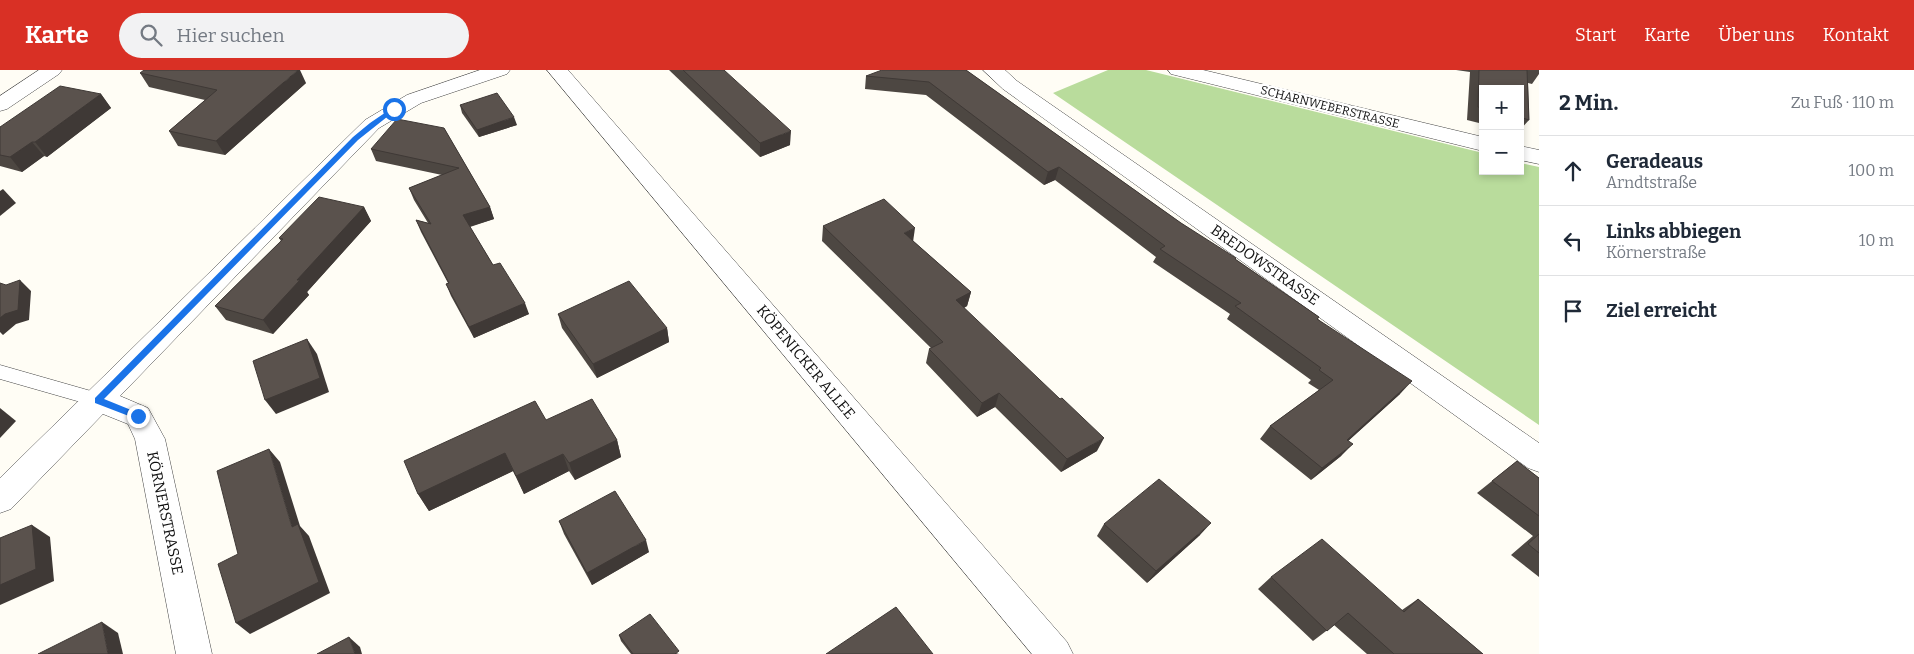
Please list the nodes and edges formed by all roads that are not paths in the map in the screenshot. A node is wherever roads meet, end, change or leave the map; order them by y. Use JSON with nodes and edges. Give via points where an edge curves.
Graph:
{"nodes":[{"id":1,"x":52,"y":70,"type":"edge"},
{"id":2,"x":500,"y":70,"type":"edge"},
{"id":3,"x":557,"y":70,"type":"edge"},
{"id":4,"x":993,"y":70,"type":"edge"},
{"id":5,"x":1178,"y":70,"type":"edge"},
{"id":6,"x":0,"y":105,"type":"edge"},
{"id":7,"x":1479,"y":143,"type":"edge"},
{"id":8,"x":1524,"y":154,"type":"edge"},
{"id":9,"x":1539,"y":157,"type":"edge"},
{"id":10,"x":0,"y":372,"type":"edge"},
{"id":11,"x":98,"y":400,"type":"junction"},
{"id":12,"x":1539,"y":459,"type":"edge"},
{"id":13,"x":0,"y":499,"type":"edge"},
{"id":14,"x":194,"y":654,"type":"edge"},
{"id":15,"x":1055,"y":654,"type":"edge"}],
"edges":[{"from":1,"to":6,"type":"street"},
{"from":2,"to":11,"type":"street","via":[[414,99],[372,124]]},
{"from":3,"to":15,"type":"street","name":"KÖPENICKER ALLEE"},
{"from":4,"to":12,"type":"street","name":"BREDOWSTRASSE"},
{"from":5,"to":7,"type":"street","name":"SCHARNWEBERSTRASSE"},
{"from":8,"to":9,"type":"street"},
{"from":10,"to":11,"type":"lane"},
{"from":11,"to":13,"type":"street"},
{"from":11,"to":14,"type":"street","name":"KÖRNERSTRASSE","via":[[138,416],[150,439]]}]}
